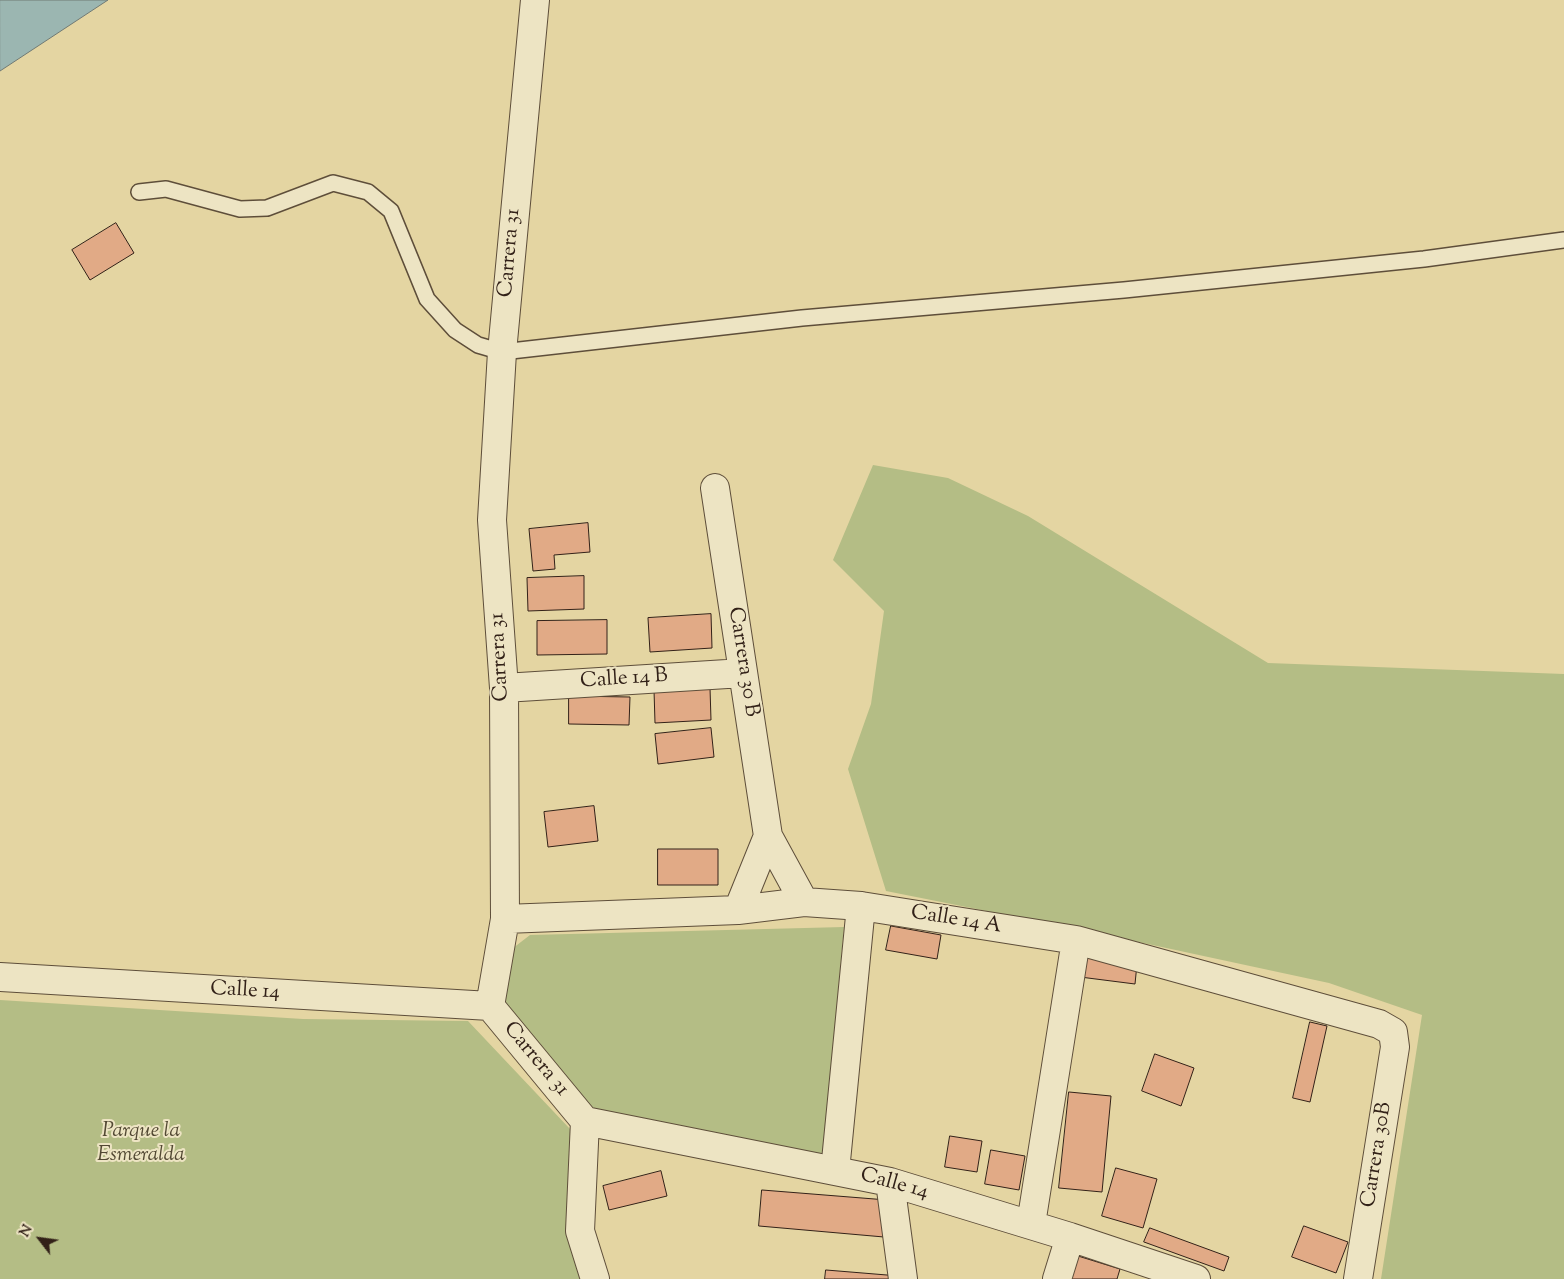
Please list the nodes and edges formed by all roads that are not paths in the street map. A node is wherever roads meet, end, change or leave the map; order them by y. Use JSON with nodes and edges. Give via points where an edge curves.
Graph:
{"nodes":[{"id":1,"x":535,"y":0,"type":"edge"},
{"id":2,"x":139,"y":192,"type":"dead end"},
{"id":3,"x":1564,"y":240,"type":"edge"},
{"id":4,"x":502,"y":352,"type":"junction"},
{"id":5,"x":715,"y":488,"type":"dead end"},
{"id":6,"x":744,"y":672,"type":"junction"},
{"id":7,"x":504,"y":688,"type":"junction"},
{"id":8,"x":768,"y":836,"type":"junction"},
{"id":9,"x":804,"y":902,"type":"junction"},
{"id":10,"x":860,"y":906,"type":"junction"},
{"id":11,"x":738,"y":910,"type":"junction"},
{"id":12,"x":506,"y":919,"type":"junction"},
{"id":13,"x":1076,"y":940,"type":"junction"},
{"id":14,"x":0,"y":977,"type":"edge"},
{"id":15,"x":490,"y":1006,"type":"junction"},
{"id":16,"x":1393,"y":1032,"type":"joint"},
{"id":17,"x":585,"y":1121,"type":"junction"},
{"id":18,"x":835,"y":1171,"type":"junction"},
{"id":19,"x":890,"y":1182,"type":"junction"},
{"id":20,"x":1031,"y":1224,"type":"junction"},
{"id":21,"x":1070,"y":1236,"type":"junction"},
{"id":22,"x":595,"y":1279,"type":"edge"},
{"id":23,"x":903,"y":1279,"type":"edge"},
{"id":24,"x":1057,"y":1279,"type":"edge"},
{"id":25,"x":1196,"y":1279,"type":"edge"},
{"id":26,"x":1358,"y":1279,"type":"edge"}],
"edges":[{"from":1,"to":4,"type":"street","name":"Carrera 31"},
{"from":2,"to":4,"type":"lane","via":[[166,189],[240,208],[268,208],[333,183],[368,192],[391,211],[427,299],[455,330],[478,345]]},
{"from":3,"to":4,"type":"lane","via":[[1424,259],[1124,290],[802,318]]},
{"from":4,"to":7,"type":"street","name":"Carrera 31","via":[[492,520]]},
{"from":5,"to":6,"type":"street","name":"Carrera 30 B"},
{"from":6,"to":7,"type":"street","name":"Calle 14 B"},
{"from":6,"to":8,"type":"street","name":"Carrera 30 B"},
{"from":7,"to":12,"type":"street","name":"Carrera 31"},
{"from":8,"to":9,"type":"street","name":"Carrera 30 B"},
{"from":8,"to":11,"type":"street"},
{"from":9,"to":10,"type":"street","name":"Calle 14 A"},
{"from":9,"to":11,"type":"street","name":"Calle 14 A"},
{"from":10,"to":13,"type":"street","name":"Calle 14 A"},
{"from":10,"to":18,"type":"street"},
{"from":11,"to":12,"type":"street","name":"Calle 14 A"},
{"from":12,"to":15,"type":"street","name":"Carrera 31"},
{"from":13,"to":16,"type":"street","name":"Calle 14 A","via":[[1379,1024]]},
{"from":13,"to":20,"type":"street"},
{"from":14,"to":15,"type":"street","name":"Calle 14"},
{"from":15,"to":17,"type":"street","name":"Carrera 31"},
{"from":16,"to":26,"type":"street","name":"Carrera 30B","via":[[1395,1047]]},
{"from":17,"to":18,"type":"street","name":"Calle 14"},
{"from":17,"to":22,"type":"street","via":[[580,1231]]},
{"from":18,"to":19,"type":"street","name":"Calle 14"},
{"from":19,"to":20,"type":"street","name":"Calle 14"},
{"from":19,"to":23,"type":"street"},
{"from":20,"to":21,"type":"street","name":"Calle 14"},
{"from":21,"to":24,"type":"street"},
{"from":21,"to":25,"type":"street","name":"Calle 14"}]}
